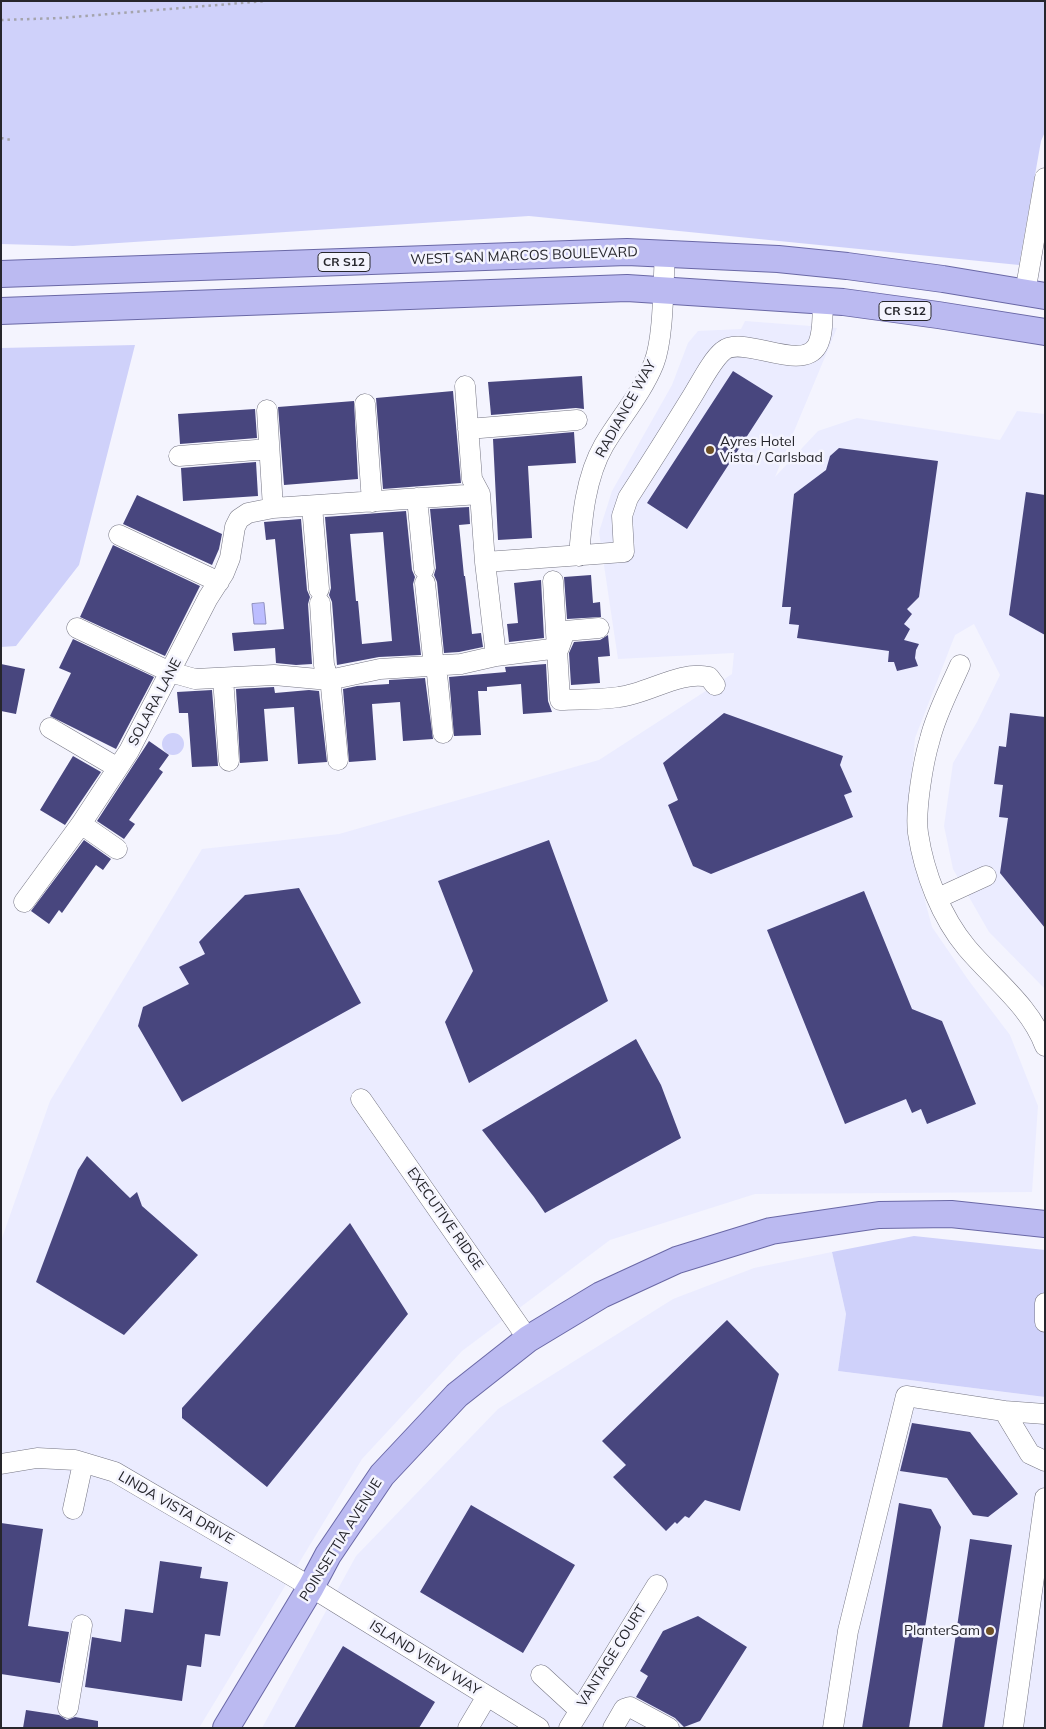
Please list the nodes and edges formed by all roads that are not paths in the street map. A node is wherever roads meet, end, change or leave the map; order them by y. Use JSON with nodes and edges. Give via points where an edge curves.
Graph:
{"nodes":[{"id":1,"x":1045,"y":178,"type":"edge"},
{"id":2,"x":665,"y":253,"type":"junction"},
{"id":3,"x":1,"y":274,"type":"edge"},
{"id":4,"x":662,"y":290,"type":"junction"},
{"id":5,"x":1035,"y":294,"type":"edge"},
{"id":6,"x":823,"y":301,"type":"junction"},
{"id":7,"x":1,"y":311,"type":"edge"},
{"id":8,"x":1045,"y":332,"type":"edge"},
{"id":9,"x":464,"y":386,"type":"dead end"},
{"id":10,"x":365,"y":404,"type":"dead end"},
{"id":11,"x":267,"y":410,"type":"dead end"},
{"id":12,"x":577,"y":420,"type":"dead end"},
{"id":13,"x":468,"y":429,"type":"junction"},
{"id":14,"x":269,"y":450,"type":"junction"},
{"id":15,"x":179,"y":456,"type":"dead end"},
{"id":16,"x":480,"y":494,"type":"junction"},
{"id":17,"x":417,"y":498,"type":"junction"},
{"id":18,"x":372,"y":502,"type":"junction"},
{"id":19,"x":312,"y":506,"type":"junction"},
{"id":20,"x":273,"y":508,"type":"junction"},
{"id":21,"x":120,"y":535,"type":"dead end"},
{"id":22,"x":578,"y":556,"type":"junction"},
{"id":23,"x":485,"y":562,"type":"junction"},
{"id":24,"x":554,"y":581,"type":"dead end"},
{"id":25,"x":219,"y":582,"type":"junction"},
{"id":26,"x":77,"y":628,"type":"dead end"},
{"id":27,"x":599,"y":628,"type":"dead end"},
{"id":28,"x":558,"y":648,"type":"junction"},
{"id":29,"x":496,"y":656,"type":"junction"},
{"id":30,"x":960,"y":665,"type":"dead end"},
{"id":31,"x":434,"y":667,"type":"junction"},
{"id":32,"x":170,"y":672,"type":"junction"},
{"id":33,"x":223,"y":678,"type":"junction"},
{"id":34,"x":329,"y":680,"type":"junction"},
{"id":35,"x":714,"y":685,"type":"dead end"},
{"id":36,"x":50,"y":728,"type":"dead end"},
{"id":37,"x":443,"y":734,"type":"dead end"},
{"id":38,"x":338,"y":760,"type":"dead end"},
{"id":39,"x":229,"y":761,"type":"dead end"},
{"id":40,"x":118,"y":768,"type":"junction"},
{"id":41,"x":82,"y":824,"type":"junction"},
{"id":42,"x":117,"y":849,"type":"dead end"},
{"id":43,"x":986,"y":876,"type":"dead end"},
{"id":44,"x":938,"y":898,"type":"junction"},
{"id":45,"x":24,"y":902,"type":"dead end"},
{"id":46,"x":1045,"y":1046,"type":"edge"},
{"id":47,"x":361,"y":1100,"type":"dead end"},
{"id":48,"x":1045,"y":1224,"type":"edge"},
{"id":49,"x":1045,"y":1303,"type":"edge"},
{"id":50,"x":1045,"y":1322,"type":"edge"},
{"id":51,"x":528,"y":1339,"type":"junction"},
{"id":52,"x":1004,"y":1411,"type":"junction"},
{"id":53,"x":1045,"y":1414,"type":"edge"},
{"id":54,"x":1045,"y":1461,"type":"edge"},
{"id":55,"x":83,"y":1463,"type":"junction"},
{"id":56,"x":1,"y":1464,"type":"edge"},
{"id":57,"x":1045,"y":1498,"type":"edge"},
{"id":58,"x":74,"y":1509,"type":"dead end"},
{"id":59,"x":657,"y":1585,"type":"dead end"},
{"id":60,"x":311,"y":1586,"type":"junction"},
{"id":61,"x":82,"y":1625,"type":"dead end"},
{"id":62,"x":541,"y":1676,"type":"dead end"},
{"id":63,"x":487,"y":1696,"type":"junction"},
{"id":64,"x":68,"y":1708,"type":"dead end"},
{"id":65,"x":576,"y":1722,"type":"edge"},
{"id":66,"x":226,"y":1728,"type":"edge"},
{"id":67,"x":468,"y":1728,"type":"edge"},
{"id":68,"x":539,"y":1728,"type":"edge"},
{"id":69,"x":613,"y":1728,"type":"edge"},
{"id":70,"x":669,"y":1728,"type":"edge"},
{"id":71,"x":833,"y":1728,"type":"edge"},
{"id":72,"x":1013,"y":1728,"type":"edge"}],
"edges":[{"from":1,"to":5,"type":"street"},
{"from":2,"to":3,"type":"main road","name":"WEST SAN MARCOS BOULEVARD","number":"CR S12"},
{"from":2,"to":4,"type":"street","name":"RADIANCE WAY"},
{"from":2,"to":5,"type":"main road","name":"WEST SAN MARCOS BOULEVARD","number":"CR S12","via":[[847,266]]},
{"from":4,"to":6,"type":"main road","number":"CR S12"},
{"from":4,"to":7,"type":"main road","number":"CR S12","via":[[617,288]]},
{"from":4,"to":22,"type":"street","name":"RADIANCE WAY","via":[[654,362],[603,447],[592,475],[583,512]]},
{"from":6,"to":8,"type":"main road","number":"CR S12"},
{"from":6,"to":22,"type":"street","via":[[821,333],[816,347],[809,353],[793,356],[736,346],[724,350],[628,498],[622,516],[624,552]]},
{"from":9,"to":13,"type":"street"},
{"from":10,"to":18,"type":"street"},
{"from":11,"to":14,"type":"street"},
{"from":12,"to":13,"type":"street"},
{"from":13,"to":16,"type":"street","via":[[472,479]]},
{"from":14,"to":15,"type":"street"},
{"from":14,"to":20,"type":"street"},
{"from":16,"to":17,"type":"street","name":"SOLARA LANE"},
{"from":16,"to":23,"type":"street"},
{"from":17,"to":18,"type":"street","name":"SOLARA LANE"},
{"from":17,"to":31,"type":"street"},
{"from":18,"to":19,"type":"street","name":"SOLARA LANE"},
{"from":19,"to":20,"type":"street","name":"SOLARA LANE"},
{"from":19,"to":34,"type":"street","via":[[324,665]]},
{"from":20,"to":25,"type":"street","name":"SOLARA LANE","via":[[239,519],[230,558]]},
{"from":21,"to":25,"type":"street"},
{"from":22,"to":23,"type":"street"},
{"from":23,"to":29,"type":"street"},
{"from":24,"to":28,"type":"street"},
{"from":25,"to":32,"type":"street","name":"SOLARA LANE"},
{"from":26,"to":32,"type":"street"},
{"from":27,"to":28,"type":"street","via":[[565,631]]},
{"from":28,"to":29,"type":"street"},
{"from":28,"to":35,"type":"street","via":[[560,700],[619,698],[701,675],[709,677]]},
{"from":29,"to":31,"type":"street"},
{"from":30,"to":44,"type":"street","via":[[930,738],[920,792],[918,832],[927,871]]},
{"from":31,"to":34,"type":"street","via":[[380,669]]},
{"from":31,"to":37,"type":"street","via":[[438,674]]},
{"from":32,"to":33,"type":"street","via":[[195,679]]},
{"from":32,"to":40,"type":"street","name":"SOLARA LANE"},
{"from":33,"to":34,"type":"street","via":[[274,675]]},
{"from":33,"to":39,"type":"street"},
{"from":34,"to":38,"type":"street"},
{"from":36,"to":40,"type":"street"},
{"from":40,"to":41,"type":"street","name":"SOLARA LANE"},
{"from":41,"to":42,"type":"street"},
{"from":41,"to":45,"type":"street","name":"SOLARA LANE"},
{"from":43,"to":44,"type":"street"},
{"from":44,"to":46,"type":"street","via":[[943,912],[966,947],[1024,1008]]},
{"from":47,"to":51,"type":"street","name":"EXECUTIVE RIDGE"},
{"from":48,"to":51,"type":"main road","name":"POINSETTIA AVENUE","via":[[952,1214],[886,1215],[771,1231],[677,1260],[601,1295]]},
{"from":49,"to":50,"type":"street"},
{"from":51,"to":60,"type":"main road","name":"POINSETTIA AVENUE","via":[[457,1396],[382,1475]]},
{"from":52,"to":53,"type":"street"},
{"from":52,"to":54,"type":"street","via":[[1030,1454]]},
{"from":52,"to":71,"type":"street","via":[[906,1396],[848,1631]]},
{"from":55,"to":56,"type":"street","name":"LINDA VISTA DRIVE","via":[[37,1458]]},
{"from":55,"to":58,"type":"street"},
{"from":55,"to":60,"type":"street","name":"LINDA VISTA DRIVE","via":[[115,1472]]},
{"from":57,"to":72,"type":"street"},
{"from":59,"to":65,"type":"street","name":"VANTAGE COURT"},
{"from":60,"to":63,"type":"street","name":"ISLAND VIEW WAY"},
{"from":60,"to":66,"type":"main road","name":"POINSETTIA AVENUE"},
{"from":61,"to":64,"type":"street"},
{"from":62,"to":65,"type":"street"},
{"from":63,"to":67,"type":"street"},
{"from":63,"to":68,"type":"street","name":"ISLAND VIEW WAY"},
{"from":69,"to":70,"type":"street","via":[[624,1709],[630,1706]]}]}
